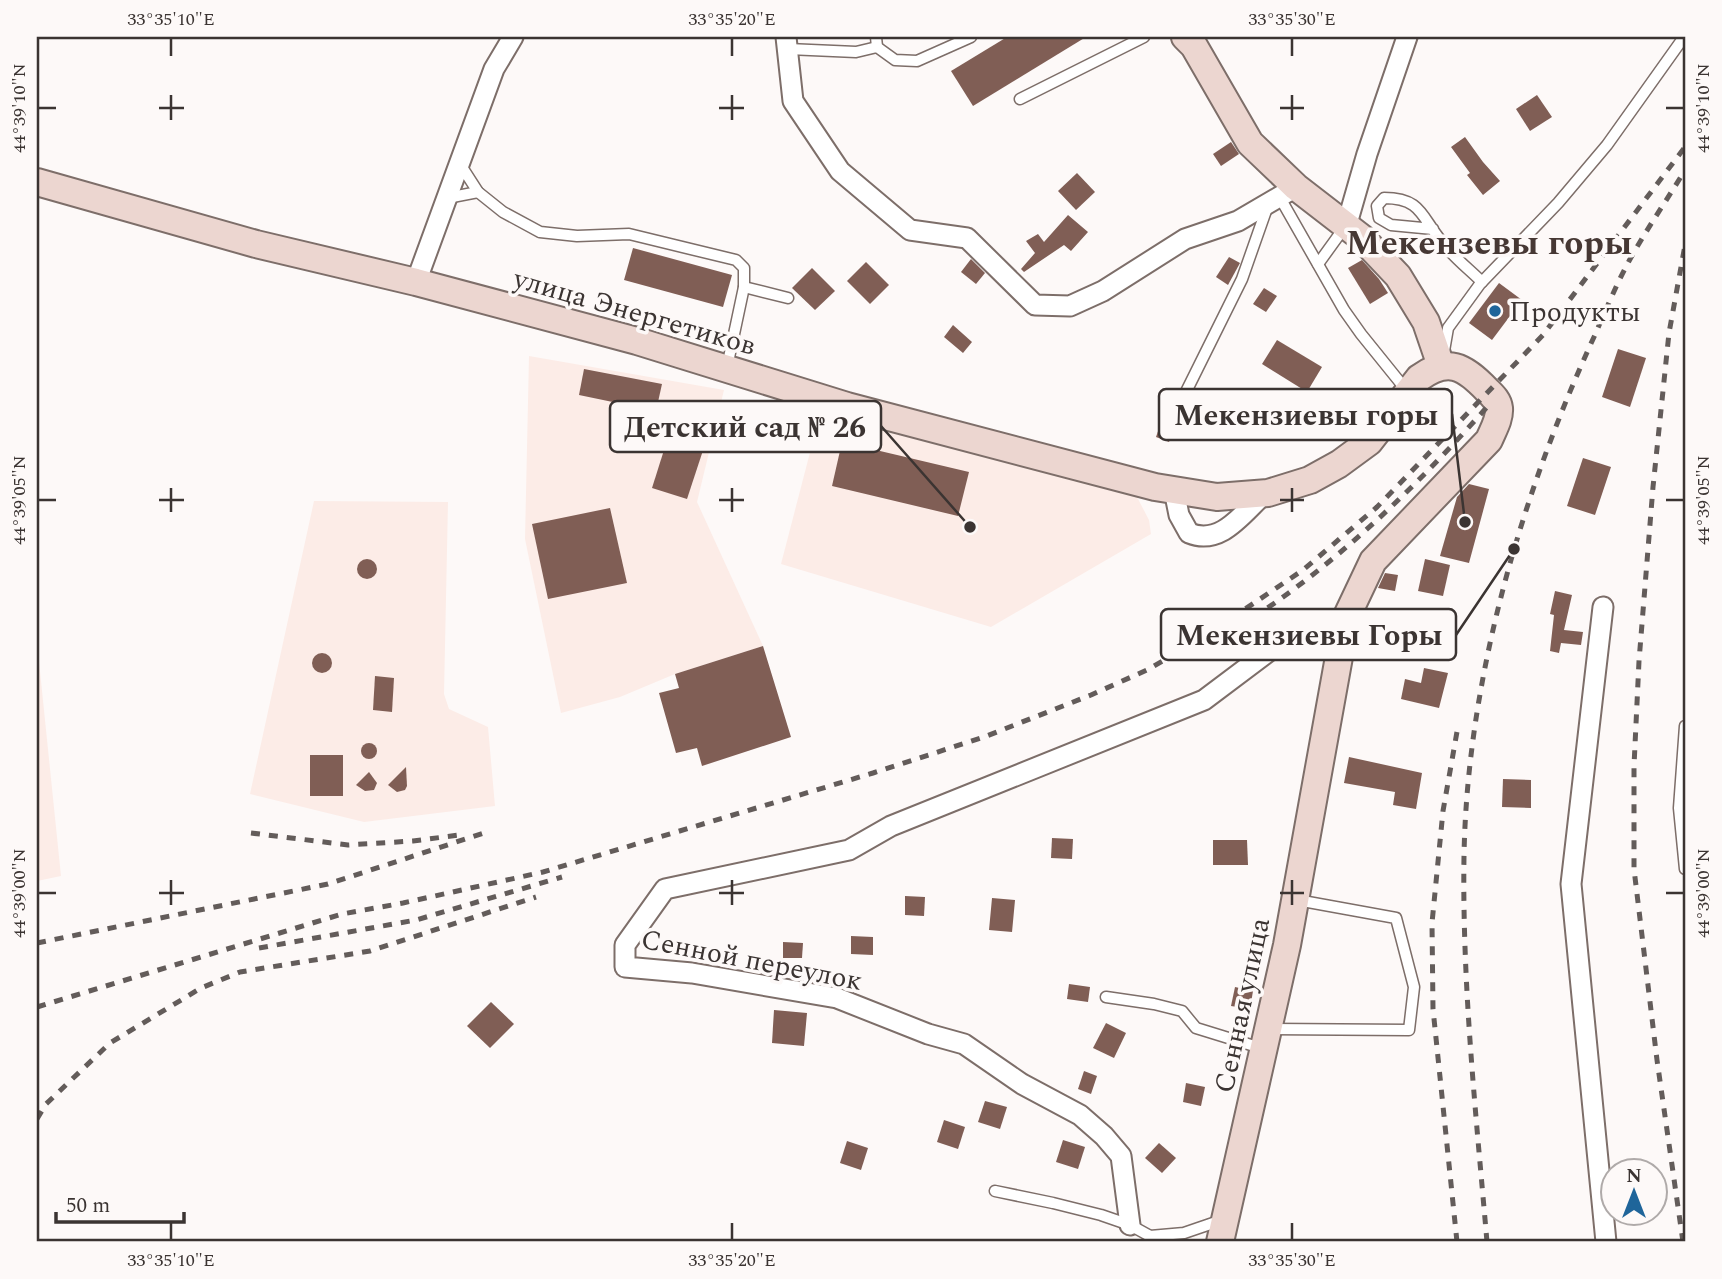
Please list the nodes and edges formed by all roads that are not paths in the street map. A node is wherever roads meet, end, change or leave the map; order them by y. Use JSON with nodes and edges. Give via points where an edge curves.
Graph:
{"nodes":[{"id":1,"x":513,"y":37,"type":"edge"},
{"id":2,"x":971,"y":37,"type":"edge"},
{"id":3,"x":1144,"y":37,"type":"edge"},
{"id":4,"x":1185,"y":37,"type":"edge"},
{"id":5,"x":1407,"y":37,"type":"edge"},
{"id":6,"x":1684,"y":37,"type":"edge"},
{"id":7,"x":877,"y":42,"type":"edge"},
{"id":8,"x":787,"y":43,"type":"edge"},
{"id":9,"x":1020,"y":99,"type":"dead end"},
{"id":10,"x":459,"y":163,"type":"junction"},
{"id":11,"x":37,"y":182,"type":"edge"},
{"id":12,"x":478,"y":192,"type":"junction"},
{"id":13,"x":1281,"y":195,"type":"junction"},
{"id":14,"x":446,"y":198,"type":"junction"},
{"id":15,"x":1346,"y":227,"type":"junction"},
{"id":16,"x":1433,"y":229,"type":"junction"},
{"id":17,"x":1318,"y":264,"type":"junction"},
{"id":18,"x":416,"y":282,"type":"junction"},
{"id":19,"x":1482,"y":282,"type":"junction"},
{"id":20,"x":744,"y":287,"type":"junction"},
{"id":21,"x":788,"y":298,"type":"dead end"},
{"id":22,"x":1441,"y":366,"type":"junction"},
{"id":23,"x":726,"y":369,"type":"junction"},
{"id":24,"x":1409,"y":393,"type":"junction"},
{"id":25,"x":1176,"y":412,"type":"dead end"},
{"id":26,"x":1174,"y":490,"type":"junction"},
{"id":27,"x":1264,"y":494,"type":"junction"},
{"id":28,"x":1603,"y":607,"type":"dead end"},
{"id":29,"x":1346,"y":618,"type":"junction"},
{"id":30,"x":1685,"y":726,"type":"edge"},
{"id":31,"x":1685,"y":869,"type":"edge"},
{"id":32,"x":1295,"y":899,"type":"junction"},
{"id":33,"x":1105,"y":997,"type":"dead end"},
{"id":34,"x":1266,"y":1039,"type":"junction"},
{"id":35,"x":995,"y":1191,"type":"dead end"},
{"id":36,"x":1130,"y":1225,"type":"junction"},
{"id":37,"x":1223,"y":1231,"type":"edge"},
{"id":38,"x":1152,"y":1239,"type":"edge"},
{"id":39,"x":1606,"y":1242,"type":"edge"}],
"edges":[{"from":1,"to":10,"type":"street","via":[[494,69]]},
{"from":2,"to":7,"type":"lane","via":[[916,61],[895,60]]},
{"from":3,"to":9,"type":"lane"},
{"from":4,"to":13,"type":"main road"},
{"from":5,"to":15,"type":"street"},
{"from":6,"to":19,"type":"lane","via":[[1607,145]]},
{"from":7,"to":8,"type":"lane","via":[[856,52]]},
{"from":8,"to":13,"type":"street","via":[[793,101],[840,171],[910,230],[967,238],[1035,305],[1070,306],[1103,291],[1185,239],[1238,221]]},
{"from":10,"to":12,"type":"lane"},
{"from":10,"to":14,"type":"street"},
{"from":11,"to":18,"type":"main road","name":"улица Энергетиков","via":[[256,244]]},
{"from":12,"to":14,"type":"lane"},
{"from":12,"to":20,"type":"lane","via":[[540,232],[629,234],[736,260],[744,268]]},
{"from":13,"to":15,"type":"main road"},
{"from":13,"to":17,"type":"lane"},
{"from":13,"to":25,"type":"lane"},
{"from":14,"to":18,"type":"street"},
{"from":15,"to":17,"type":"lane"},
{"from":15,"to":22,"type":"main road","via":[[1398,276],[1426,322]]},
{"from":16,"to":16,"type":"lane","via":[[1417,207],[1402,198],[1384,198],[1377,206],[1379,218],[1391,225]]},
{"from":16,"to":19,"type":"lane"},
{"from":17,"to":24,"type":"lane","via":[[1361,334]]},
{"from":18,"to":23,"type":"main road","name":"улица Энергетиков"},
{"from":19,"to":22,"type":"lane","via":[[1448,328]]},
{"from":20,"to":21,"type":"lane"},
{"from":20,"to":23,"type":"lane"},
{"from":22,"to":24,"type":"main road","name":"улица Энергетиков","via":[[1419,378]]},
{"from":22,"to":29,"type":"main road","name":"Сенная улица","via":[[1460,368],[1471,375],[1495,398],[1499,417],[1489,440],[1373,561]]},
{"from":23,"to":26,"type":"main road","name":"улица Энергетиков","via":[[846,406]]},
{"from":24,"to":27,"type":"main road","name":"улица Энергетиков","via":[[1353,455],[1310,480]]},
{"from":26,"to":27,"type":"main road","name":"улица Энергетиков","via":[[1217,497]]},
{"from":26,"to":27,"type":"street","via":[[1179,515],[1189,533],[1201,538],[1225,530]]},
{"from":28,"to":39,"type":"street","via":[[1571,884]]},
{"from":29,"to":32,"type":"main road","name":"Сенная улица"},
{"from":29,"to":36,"type":"street","name":"Сенной переулок","via":[[1305,624],[1204,700],[891,826],[849,850],[665,889],[625,944],[625,967],[692,973],[837,998],[964,1044],[1022,1084],[1080,1115],[1104,1136],[1121,1156]]},
{"from":30,"to":31,"type":"lane","via":[[1679,808]]},
{"from":32,"to":34,"type":"main road","name":"Сенная улица"},
{"from":32,"to":34,"type":"lane","via":[[1396,918],[1414,987],[1409,1030]]},
{"from":33,"to":34,"type":"lane","via":[[1182,1012],[1196,1028]]},
{"from":34,"to":37,"type":"main road","name":"Сенная улица"},
{"from":35,"to":36,"type":"lane"},
{"from":36,"to":38,"type":"lane"},
{"from":37,"to":38,"type":"lane"}]}
